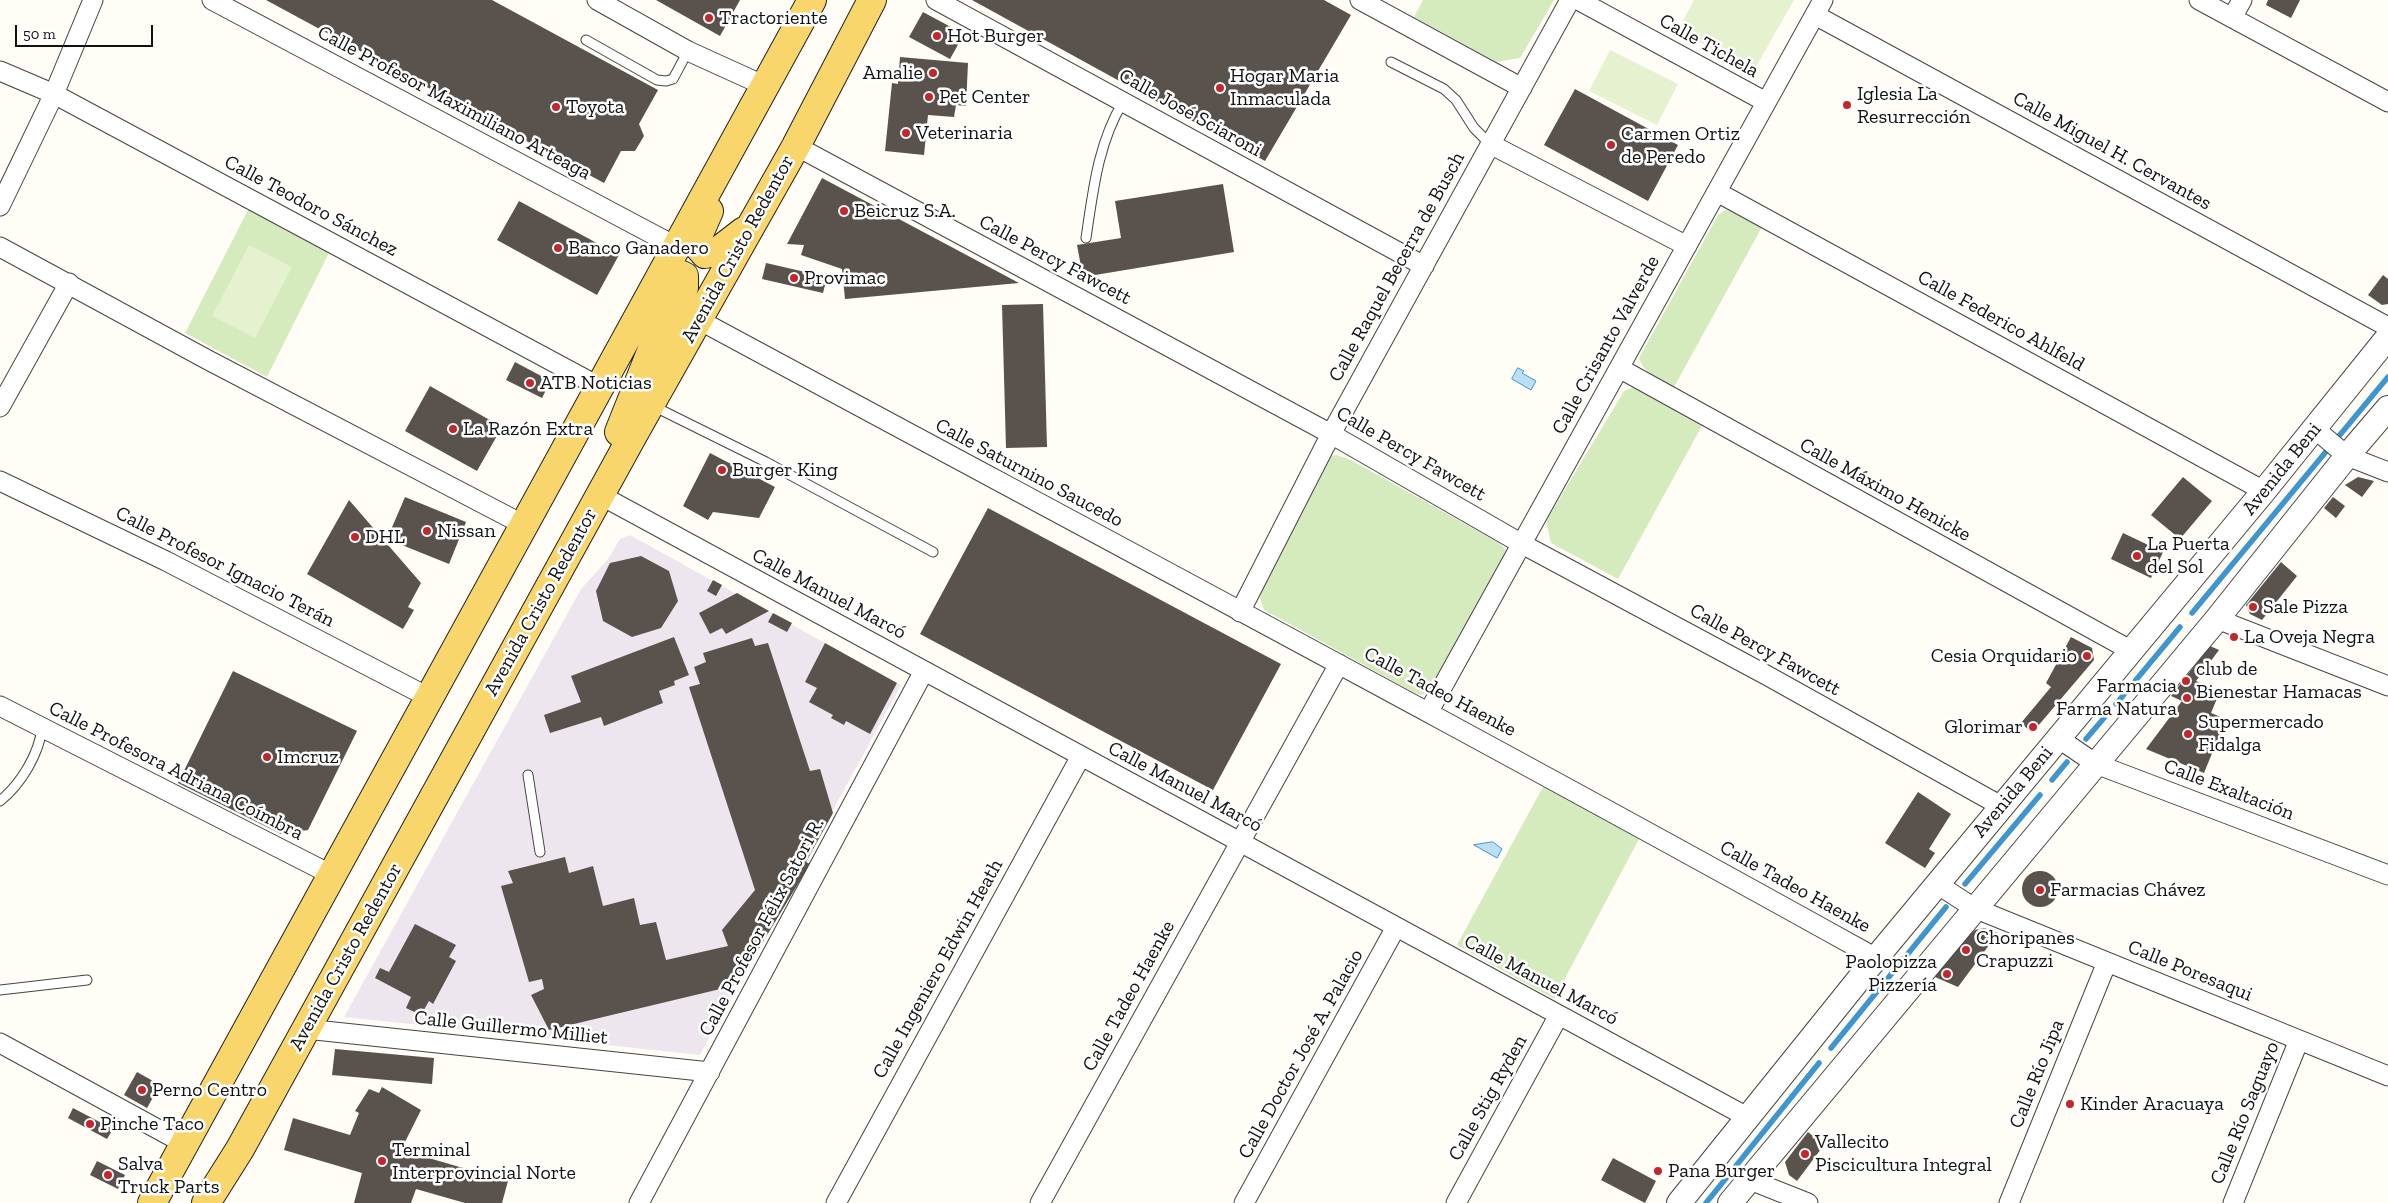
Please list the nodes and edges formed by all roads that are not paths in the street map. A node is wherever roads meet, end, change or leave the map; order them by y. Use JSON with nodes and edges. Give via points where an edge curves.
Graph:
{"nodes":[{"id":1,"x":93,"y":0,"type":"edge"},
{"id":2,"x":212,"y":0,"type":"edge"},
{"id":3,"x":597,"y":0,"type":"edge"},
{"id":4,"x":812,"y":0,"type":"edge"},
{"id":5,"x":872,"y":0,"type":"edge"},
{"id":6,"x":936,"y":0,"type":"edge"},
{"id":7,"x":1360,"y":0,"type":"edge"},
{"id":8,"x":1570,"y":0,"type":"edge"},
{"id":9,"x":1578,"y":0,"type":"edge"},
{"id":10,"x":2199,"y":0,"type":"edge"},
{"id":11,"x":2242,"y":0,"type":"edge"},
{"id":12,"x":1819,"y":8,"type":"edge"},
{"id":13,"x":2232,"y":18,"type":"junction"},
{"id":14,"x":586,"y":40,"type":"dead end"},
{"id":15,"x":688,"y":51,"type":"junction"},
{"id":16,"x":778,"y":60,"type":"junction"},
{"id":17,"x":1390,"y":62,"type":"dead end"},
{"id":18,"x":0,"y":71,"type":"edge"},
{"id":19,"x":765,"y":86,"type":"junction"},
{"id":20,"x":1522,"y":88,"type":"junction"},
{"id":21,"x":54,"y":94,"type":"junction"},
{"id":22,"x":1123,"y":102,"type":"junction"},
{"id":23,"x":1766,"y":102,"type":"junction"},
{"id":24,"x":2388,"y":102,"type":"edge"},
{"id":25,"x":1490,"y":144,"type":"junction"},
{"id":26,"x":796,"y":146,"type":"junction"},
{"id":27,"x":1717,"y":192,"type":"junction"},
{"id":28,"x":0,"y":206,"type":"edge"},
{"id":29,"x":753,"y":222,"type":"junction"},
{"id":30,"x":1086,"y":238,"type":"dead end"},
{"id":31,"x":675,"y":246,"type":"junction"},
{"id":32,"x":1687,"y":246,"type":"junction"},
{"id":33,"x":0,"y":247,"type":"edge"},
{"id":34,"x":1424,"y":266,"type":"junction"},
{"id":35,"x":69,"y":284,"type":"junction"},
{"id":36,"x":644,"y":303,"type":"junction"},
{"id":37,"x":699,"y":320,"type":"junction"},
{"id":38,"x":2388,"y":327,"type":"edge"},
{"id":39,"x":2388,"y":337,"type":"edge"},
{"id":40,"x":1619,"y":368,"type":"junction"},
{"id":41,"x":598,"y":386,"type":"junction"},
{"id":42,"x":651,"y":405,"type":"junction"},
{"id":43,"x":0,"y":407,"type":"edge"},
{"id":44,"x":2388,"y":408,"type":"edge"},
{"id":45,"x":1331,"y":434,"type":"junction"},
{"id":46,"x":2332,"y":443,"type":"junction"},
{"id":47,"x":2388,"y":472,"type":"edge"},
{"id":48,"x":0,"y":481,"type":"edge"},
{"id":49,"x":606,"y":484,"type":"junction"},
{"id":50,"x":2264,"y":491,"type":"junction"},
{"id":51,"x":524,"y":525,"type":"junction"},
{"id":52,"x":1522,"y":544,"type":"junction"},
{"id":53,"x":933,"y":552,"type":"dead end"},
{"id":54,"x":1240,"y":612,"type":"junction"},
{"id":55,"x":2217,"y":619,"type":"junction"},
{"id":56,"x":2130,"y":650,"type":"junction"},
{"id":57,"x":1339,"y":664,"type":"junction"},
{"id":58,"x":924,"y":671,"type":"junction"},
{"id":59,"x":2388,"y":686,"type":"edge"},
{"id":60,"x":428,"y":697,"type":"junction"},
{"id":61,"x":0,"y":706,"type":"edge"},
{"id":62,"x":1429,"y":711,"type":"junction"},
{"id":63,"x":42,"y":728,"type":"junction"},
{"id":64,"x":2058,"y":738,"type":"junction"},
{"id":65,"x":1080,"y":756,"type":"junction"},
{"id":66,"x":2096,"y":764,"type":"junction"},
{"id":67,"x":528,"y":775,"type":"dead end"},
{"id":68,"x":0,"y":801,"type":"edge"},
{"id":69,"x":2001,"y":806,"type":"junction"},
{"id":70,"x":1240,"y":842,"type":"junction"},
{"id":71,"x":540,"y":852,"type":"dead end"},
{"id":72,"x":332,"y":875,"type":"junction"},
{"id":73,"x":2388,"y":875,"type":"edge"},
{"id":74,"x":1938,"y":884,"type":"junction"},
{"id":75,"x":1974,"y":908,"type":"junction"},
{"id":76,"x":1396,"y":927,"type":"junction"},
{"id":77,"x":1876,"y":958,"type":"junction"},
{"id":78,"x":2107,"y":962,"type":"junction"},
{"id":79,"x":87,"y":980,"type":"dead end"},
{"id":80,"x":0,"y":990,"type":"edge"},
{"id":81,"x":1559,"y":1015,"type":"junction"},
{"id":82,"x":306,"y":1029,"type":"junction"},
{"id":83,"x":2299,"y":1040,"type":"junction"},
{"id":84,"x":0,"y":1043,"type":"edge"},
{"id":85,"x":710,"y":1072,"type":"junction"},
{"id":86,"x":2388,"y":1076,"type":"edge"},
{"id":87,"x":1749,"y":1118,"type":"junction"},
{"id":88,"x":185,"y":1144,"type":"junction"},
{"id":89,"x":1750,"y":1180,"type":"junction"},
{"id":90,"x":152,"y":1203,"type":"edge"},
{"id":91,"x":206,"y":1203,"type":"edge"},
{"id":92,"x":639,"y":1203,"type":"edge"},
{"id":93,"x":836,"y":1203,"type":"edge"},
{"id":94,"x":1040,"y":1203,"type":"edge"},
{"id":95,"x":1244,"y":1203,"type":"edge"},
{"id":96,"x":1456,"y":1203,"type":"edge"},
{"id":97,"x":1679,"y":1203,"type":"edge"},
{"id":98,"x":1730,"y":1203,"type":"edge"},
{"id":99,"x":1808,"y":1203,"type":"edge"},
{"id":100,"x":2009,"y":1203,"type":"edge"},
{"id":101,"x":2233,"y":1203,"type":"edge"}],
"edges":[{"from":1,"to":21,"type":"street"},
{"from":2,"to":31,"type":"street","name":"Calle Profesor Maximiliano Arteaga"},
{"from":3,"to":15,"type":"street"},
{"from":4,"to":16,"type":"main road"},
{"from":5,"to":26,"type":"main road","name":"Avenida Cristo Redentor"},
{"from":6,"to":22,"type":"street","name":"Calle José Sciaroni"},
{"from":7,"to":20,"type":"street"},
{"from":8,"to":20,"type":"street","name":"Calle Raquel Becerra de Busch"},
{"from":9,"to":23,"type":"street","name":"Calle Tichela"},
{"from":10,"to":13,"type":"street"},
{"from":11,"to":13,"type":"street"},
{"from":12,"to":23,"type":"street","name":"Calle Crisanto Valverde"},
{"from":12,"to":38,"type":"street","name":"Calle Miguel H. Cervantes"},
{"from":13,"to":24,"type":"street"},
{"from":14,"to":15,"type":"lane","via":[[657,80],[666,81],[673,79]]},
{"from":15,"to":19,"type":"street"},
{"from":16,"to":19,"type":"main road"},
{"from":16,"to":29,"type":"main road","via":[[771,85],[742,152],[704,220],[698,246],[705,254],[718,251]]},
{"from":17,"to":25,"type":"lane","via":[[1444,88]]},
{"from":18,"to":21,"type":"street","name":"Calle Teodoro Sánchez"},
{"from":19,"to":31,"type":"main road"},
{"from":20,"to":25,"type":"street","name":"Calle Raquel Becerra de Busch"},
{"from":21,"to":28,"type":"street"},
{"from":21,"to":41,"type":"street","name":"Calle Teodoro Sánchez"},
{"from":22,"to":30,"type":"lane","via":[[1103,145]]},
{"from":22,"to":34,"type":"street","name":"Calle José Sciaroni"},
{"from":23,"to":27,"type":"street","name":"Calle Crisanto Valverde"},
{"from":25,"to":32,"type":"street"},
{"from":25,"to":34,"type":"street","name":"Calle Raquel Becerra de Busch"},
{"from":26,"to":29,"type":"main road","name":"Avenida Cristo Redentor"},
{"from":26,"to":45,"type":"street","name":"Calle Percy Fawcett"},
{"from":27,"to":32,"type":"street","name":"Calle Crisanto Valverde"},
{"from":27,"to":50,"type":"street","name":"Calle Federico Ahlfeld"},
{"from":29,"to":37,"type":"main road","name":"Avenida Cristo Redentor"},
{"from":31,"to":36,"type":"main road"},
{"from":32,"to":40,"type":"street","name":"Calle Crisanto Valverde"},
{"from":33,"to":35,"type":"street"},
{"from":34,"to":45,"type":"street","name":"Calle Raquel Becerra de Busch"},
{"from":35,"to":43,"type":"street"},
{"from":35,"to":51,"type":"street"},
{"from":36,"to":41,"type":"main road"},
{"from":36,"to":49,"type":"main road","via":[[663,276],[672,271],[684,276],[684,288],[657,337],[621,427]]},
{"from":37,"to":42,"type":"main road","name":"Avenida Cristo Redentor"},
{"from":37,"to":54,"type":"street","name":"Calle Saturnino Saucedo"},
{"from":39,"to":46,"type":"street","name":"Avenida Beni"},
{"from":40,"to":52,"type":"street","name":"Calle Crisanto Valverde"},
{"from":40,"to":56,"type":"street","name":"Calle Máximo Henicke"},
{"from":41,"to":51,"type":"main road"},
{"from":42,"to":49,"type":"main road","name":"Avenida Cristo Redentor"},
{"from":42,"to":53,"type":"lane","via":[[766,462]]},
{"from":44,"to":46,"type":"street","name":"Avenida Beni"},
{"from":45,"to":52,"type":"street","name":"Calle Percy Fawcett"},
{"from":45,"to":54,"type":"street","name":"Calle Raquel Becerra de Busch"},
{"from":46,"to":47,"type":"street"},
{"from":46,"to":50,"type":"street","name":"Avenida Beni"},
{"from":46,"to":55,"type":"street","name":"Avenida Beni"},
{"from":48,"to":60,"type":"street","name":"Calle Profesor Ignacio Terán","via":[[166,560]]},
{"from":49,"to":58,"type":"street","name":"Calle Manuel Marcó"},
{"from":49,"to":82,"type":"main road","name":"Avenida Cristo Redentor"},
{"from":50,"to":56,"type":"street","name":"Avenida Beni"},
{"from":51,"to":60,"type":"main road"},
{"from":52,"to":62,"type":"street","name":"Calle Crisanto Valverde"},
{"from":52,"to":69,"type":"street","name":"Calle Percy Fawcett"},
{"from":54,"to":57,"type":"street","name":"Calle Saturnino Saucedo"},
{"from":55,"to":59,"type":"street"},
{"from":55,"to":66,"type":"street","name":"Avenida Beni"},
{"from":56,"to":64,"type":"street","name":"Avenida Beni"},
{"from":57,"to":62,"type":"street","name":"Calle Tadeo Haenke"},
{"from":57,"to":70,"type":"street","name":"Calle Tadeo Haenke"},
{"from":58,"to":65,"type":"street","name":"Calle Manuel Marcó"},
{"from":58,"to":85,"type":"street","name":"Calle Profesor Félix Satori R."},
{"from":60,"to":72,"type":"main road"},
{"from":61,"to":63,"type":"street","name":"Calle Profesora Adriana Coímbra"},
{"from":62,"to":77,"type":"street","name":"Calle Tadeo Haenke"},
{"from":63,"to":68,"type":"lane","via":[[38,748],[11,792]]},
{"from":63,"to":72,"type":"street","name":"Calle Profesora Adriana Coímbra"},
{"from":64,"to":66,"type":"street","name":"Calle Exaltación"},
{"from":64,"to":69,"type":"street","name":"Avenida Beni"},
{"from":65,"to":70,"type":"street","name":"Calle Manuel Marcó"},
{"from":65,"to":93,"type":"street","name":"Calle Ingeniero Edwin Heath"},
{"from":66,"to":73,"type":"street","name":"Calle Exaltación"},
{"from":66,"to":75,"type":"street","name":"Avenida Beni"},
{"from":67,"to":71,"type":"lane"},
{"from":69,"to":74,"type":"street","name":"Avenida Beni"},
{"from":70,"to":76,"type":"street","name":"Calle Manuel Marcó"},
{"from":70,"to":94,"type":"street","name":"Calle Tadeo Haenke"},
{"from":72,"to":88,"type":"main road"},
{"from":74,"to":75,"type":"street","name":"Calle Poresaqui"},
{"from":74,"to":77,"type":"street","name":"Avenida Beni"},
{"from":75,"to":78,"type":"street","name":"Calle Poresaqui"},
{"from":75,"to":89,"type":"street","name":"Avenida Beni"},
{"from":76,"to":81,"type":"street","name":"Calle Manuel Marcó"},
{"from":76,"to":95,"type":"street","name":"Calle Doctor José A. Palacio"},
{"from":77,"to":87,"type":"street","name":"Avenida Beni"},
{"from":78,"to":83,"type":"street","name":"Calle Poresaqui"},
{"from":78,"to":100,"type":"street","name":"Calle Río Jipa"},
{"from":79,"to":80,"type":"lane"},
{"from":81,"to":87,"type":"street","name":"Calle Manuel Marcó"},
{"from":81,"to":96,"type":"street","name":"Calle Stig Ryden"},
{"from":82,"to":85,"type":"street","name":"Calle Guillermo Milliet"},
{"from":82,"to":91,"type":"main road","name":"Avenida Cristo Redentor","via":[[240,1149]]},
{"from":83,"to":86,"type":"street","name":"Calle Poresaqui"},
{"from":83,"to":101,"type":"street","name":"Calle Río Saguayo"},
{"from":84,"to":88,"type":"street"},
{"from":85,"to":92,"type":"street","name":"Calle Profesor Félix Satori R."},
{"from":87,"to":97,"type":"street","name":"Avenida Beni"},
{"from":88,"to":90,"type":"main road"},
{"from":89,"to":98,"type":"street","name":"Avenida Beni"},
{"from":89,"to":99,"type":"street"}]}
